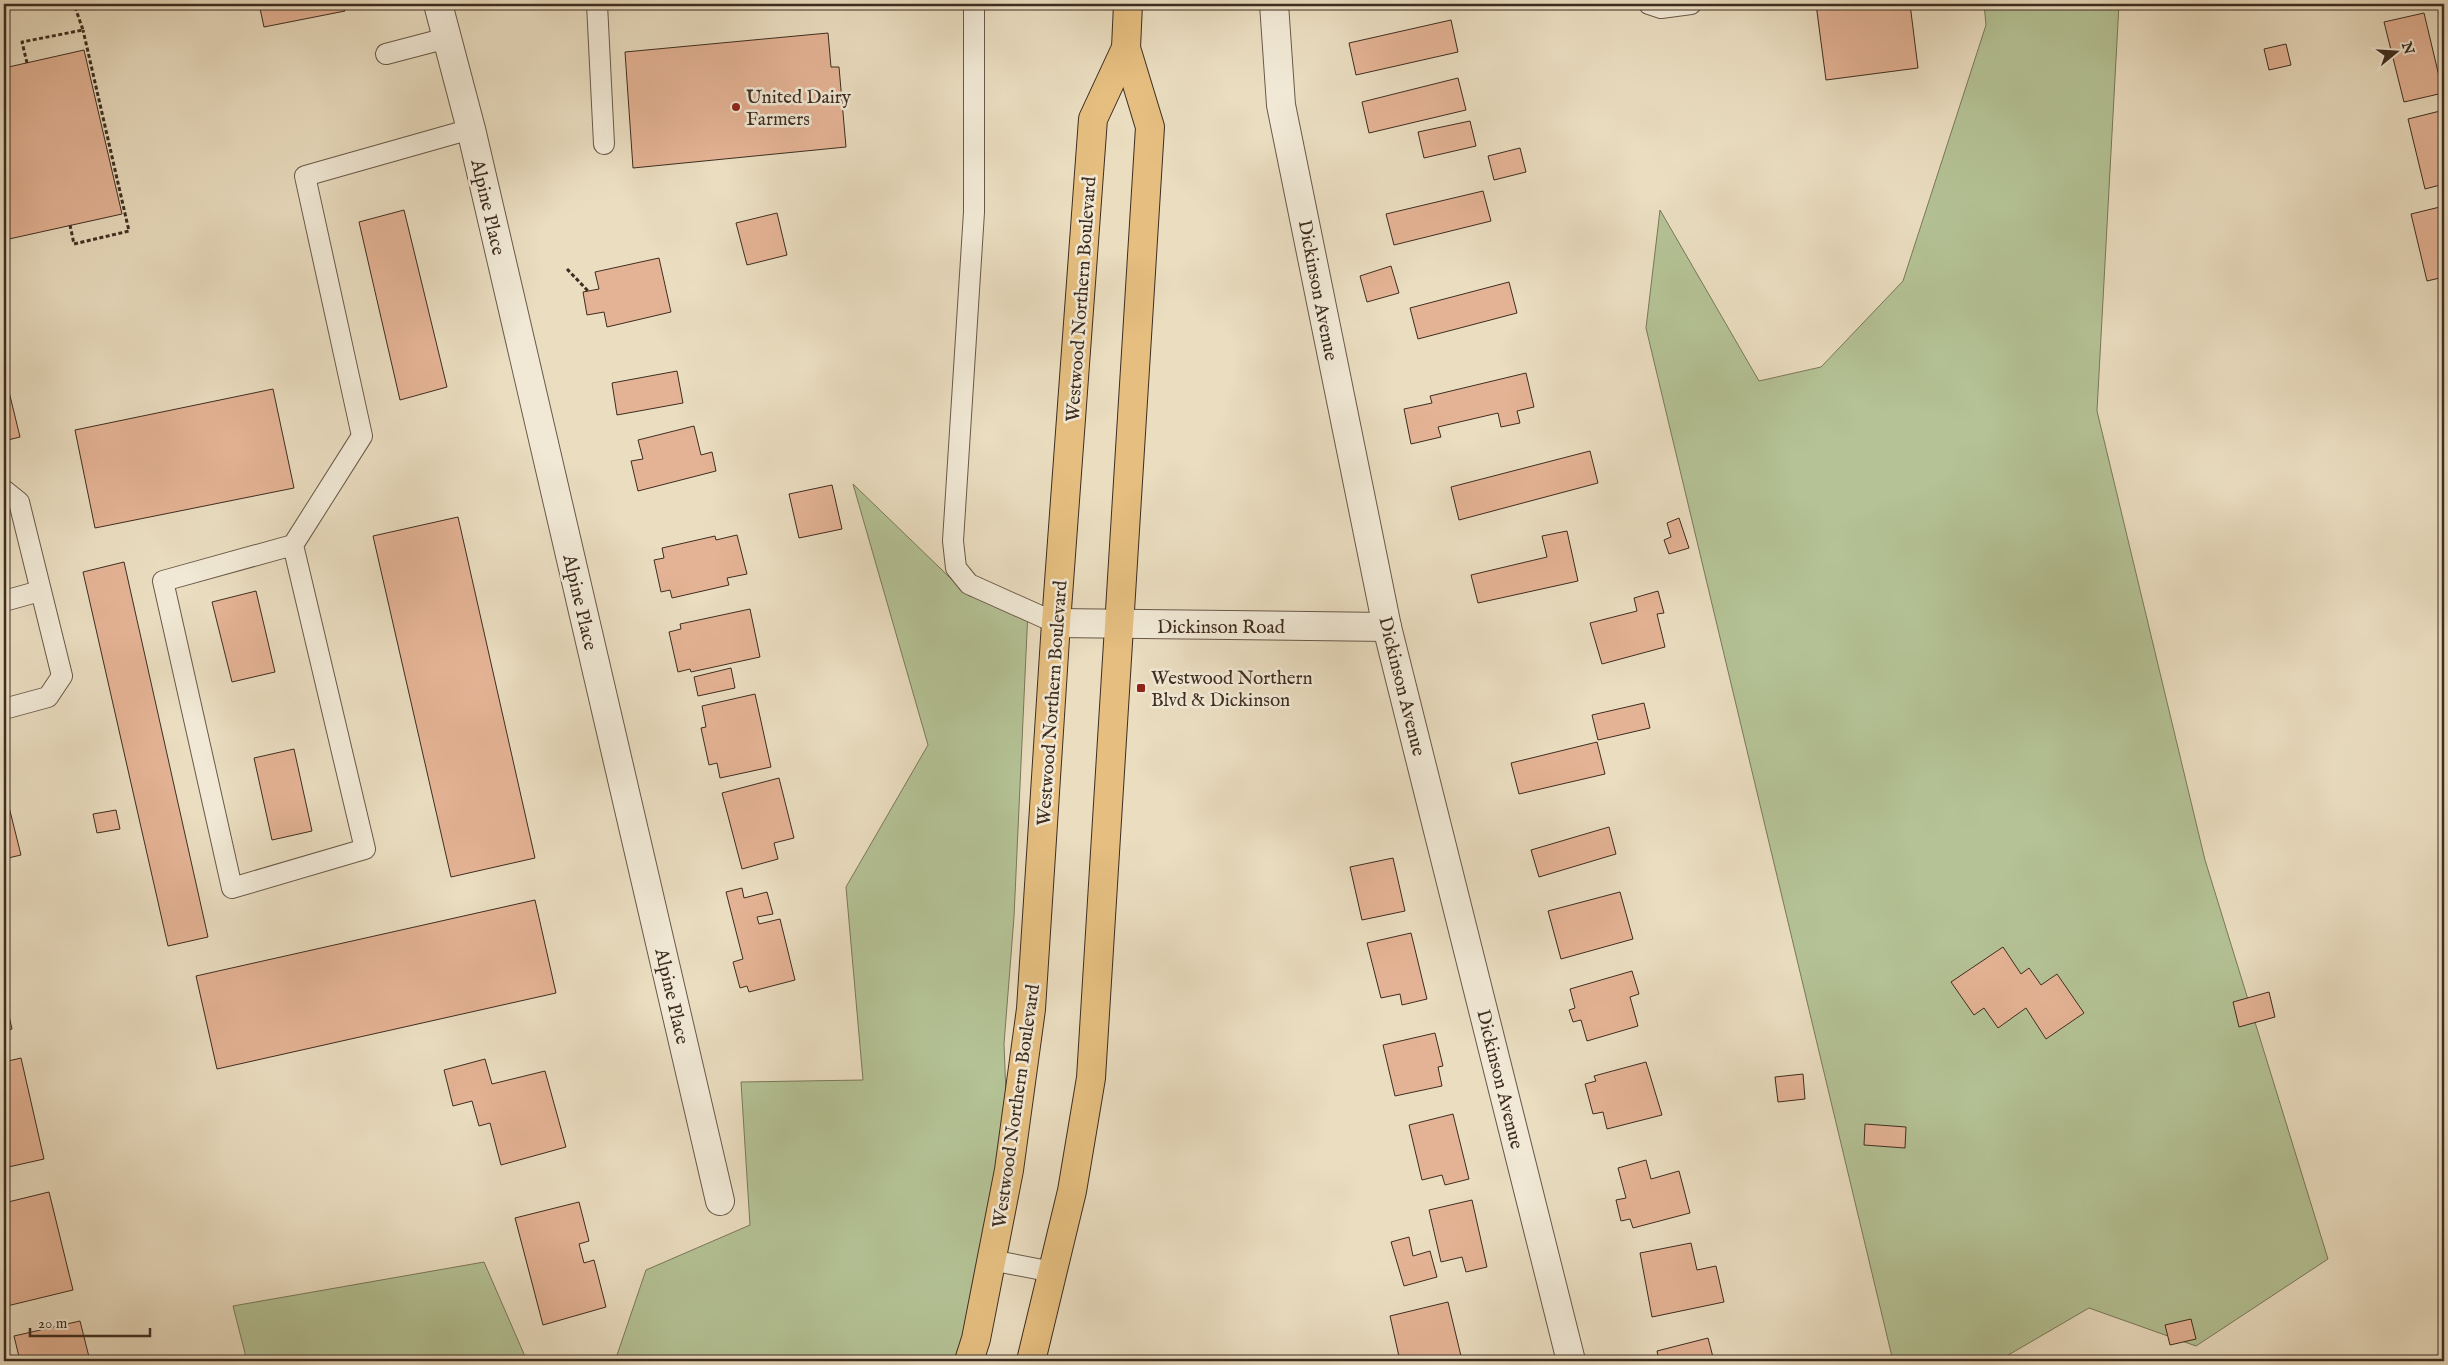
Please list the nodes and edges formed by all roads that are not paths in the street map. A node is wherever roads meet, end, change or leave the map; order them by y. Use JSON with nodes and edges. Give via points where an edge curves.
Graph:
{"nodes":[{"id":1,"x":438,"y":4,"type":"edge"},
{"id":2,"x":597,"y":4,"type":"edge"},
{"id":3,"x":974,"y":4,"type":"edge"},
{"id":4,"x":1128,"y":4,"type":"edge"},
{"id":5,"x":1274,"y":4,"type":"edge"},
{"id":6,"x":1649,"y":4,"type":"edge"},
{"id":7,"x":1691,"y":4,"type":"edge"},
{"id":8,"x":447,"y":38,"type":"junction"},
{"id":9,"x":1126,"y":48,"type":"junction"},
{"id":10,"x":386,"y":54,"type":"dead end"},
{"id":11,"x":471,"y":129,"type":"junction"},
{"id":12,"x":604,"y":144,"type":"dead end"},
{"id":13,"x":4,"y":490,"type":"edge"},
{"id":14,"x":293,"y":545,"type":"junction"},
{"id":15,"x":40,"y":591,"type":"junction"},
{"id":16,"x":4,"y":601,"type":"edge"},
{"id":17,"x":1056,"y":623,"type":"junction"},
{"id":18,"x":1121,"y":625,"type":"junction"},
{"id":19,"x":1387,"y":627,"type":"junction"},
{"id":20,"x":4,"y":709,"type":"edge"},
{"id":21,"x":720,"y":1201,"type":"dead end"},
{"id":22,"x":991,"y":1260,"type":"junction"},
{"id":23,"x":1053,"y":1272,"type":"junction"},
{"id":24,"x":969,"y":1361,"type":"edge"},
{"id":25,"x":1031,"y":1361,"type":"edge"},
{"id":26,"x":1571,"y":1361,"type":"edge"}],
"edges":[{"from":1,"to":8,"type":"street","name":"Alpine Place"},
{"from":2,"to":12,"type":"lane"},
{"from":3,"to":17,"type":"lane","via":[[974,212],[953,541],[956,568],[969,584]]},
{"from":4,"to":9,"type":"main road","name":"Westwood Northern Boulevard"},
{"from":5,"to":19,"type":"street","name":"Dickinson Avenue","via":[[1281,105]]},
{"from":6,"to":7,"type":"lane","via":[[1661,8]]},
{"from":8,"to":10,"type":"lane"},
{"from":8,"to":11,"type":"street","name":"Alpine Place"},
{"from":9,"to":17,"type":"main road","name":"Westwood Northern Boulevard","via":[[1093,119]]},
{"from":9,"to":18,"type":"main road","name":"Westwood Northern Boulevard","via":[[1150,127],[1125,512]]},
{"from":11,"to":14,"type":"lane","via":[[305,176],[362,436]]},
{"from":11,"to":21,"type":"street","name":"Alpine Place"},
{"from":13,"to":15,"type":"lane","via":[[18,502]]},
{"from":14,"to":14,"type":"lane","via":[[365,849],[232,888],[163,581]]},
{"from":15,"to":16,"type":"lane"},
{"from":15,"to":20,"type":"lane","via":[[62,676],[48,697]]},
{"from":17,"to":18,"type":"street","name":"Dickinson Road"},
{"from":17,"to":22,"type":"main road","name":"Westwood Northern Boulevard","via":[[1031,1009],[1009,1170]]},
{"from":18,"to":19,"type":"street","name":"Dickinson Road"},
{"from":18,"to":23,"type":"main road","name":"Westwood Northern Boulevard","via":[[1091,1078],[1072,1191]]},
{"from":19,"to":26,"type":"street","name":"Dickinson Avenue"},
{"from":22,"to":23,"type":"lane"},
{"from":22,"to":24,"type":"main road","name":"Westwood Northern Boulevard"},
{"from":23,"to":25,"type":"main road","name":"Westwood Northern Boulevard"}]}
